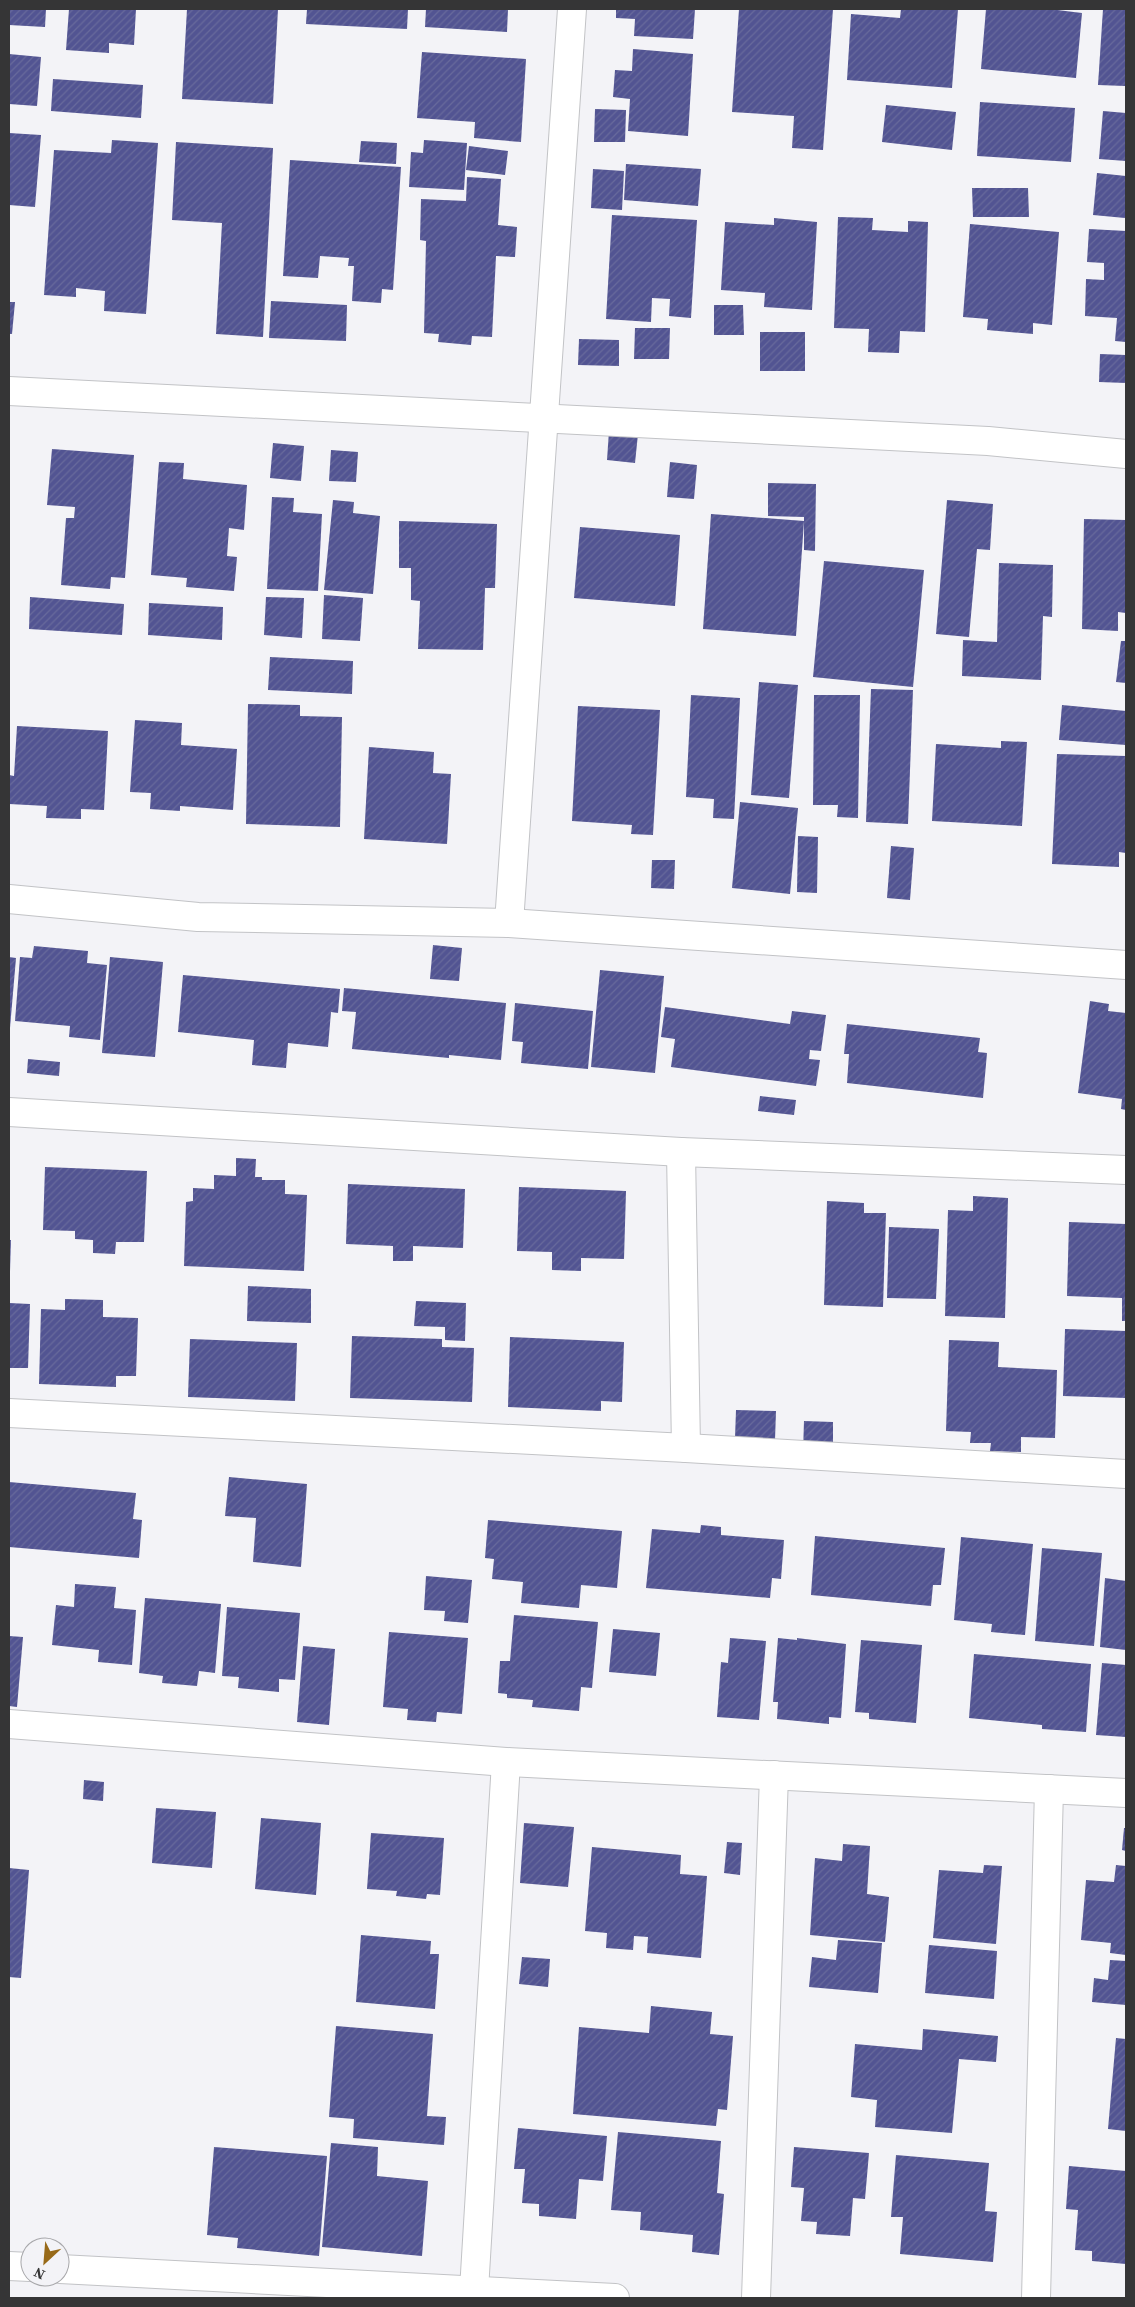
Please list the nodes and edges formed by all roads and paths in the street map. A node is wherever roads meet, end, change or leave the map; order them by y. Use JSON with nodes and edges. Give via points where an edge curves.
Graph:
{"nodes":[{"id":1,"x":572,"y":9,"type":"edge"},
{"id":2,"x":9,"y":391,"type":"edge"},
{"id":3,"x":543,"y":417,"type":"junction"},
{"id":4,"x":1126,"y":454,"type":"edge"},
{"id":5,"x":9,"y":899,"type":"edge"},
{"id":6,"x":509,"y":923,"type":"junction"},
{"id":7,"x":1126,"y":965,"type":"edge"},
{"id":8,"x":9,"y":1112,"type":"edge"},
{"id":9,"x":681,"y":1152,"type":"junction"},
{"id":10,"x":1126,"y":1170,"type":"edge"},
{"id":11,"x":9,"y":1413,"type":"edge"},
{"id":12,"x":686,"y":1448,"type":"junction"},
{"id":13,"x":1126,"y":1474,"type":"edge"},
{"id":14,"x":9,"y":1724,"type":"edge"},
{"id":15,"x":506,"y":1762,"type":"junction"},
{"id":16,"x":774,"y":1775,"type":"junction"},
{"id":17,"x":1049,"y":1789,"type":"junction"},
{"id":18,"x":1126,"y":1793,"type":"edge"},
{"id":19,"x":70,"y":2270,"type":"edge"},
{"id":20,"x":474,"y":2290,"type":"junction"},
{"id":21,"x":520,"y":2296,"type":"edge"},
{"id":22,"x":616,"y":2298,"type":"edge"},
{"id":23,"x":756,"y":2298,"type":"edge"},
{"id":24,"x":1036,"y":2298,"type":"edge"}],
"edges":[{"from":1,"to":3,"type":"street"},
{"from":2,"to":3,"type":"street"},
{"from":3,"to":4,"type":"street","via":[[978,440]]},
{"from":3,"to":6,"type":"street"},
{"from":5,"to":6,"type":"street","via":[[198,917]]},
{"from":6,"to":7,"type":"street"},
{"from":8,"to":9,"type":"street"},
{"from":9,"to":10,"type":"street"},
{"from":9,"to":12,"type":"street"},
{"from":11,"to":12,"type":"street"},
{"from":12,"to":13,"type":"street"},
{"from":14,"to":15,"type":"street"},
{"from":15,"to":16,"type":"street"},
{"from":15,"to":20,"type":"street"},
{"from":16,"to":17,"type":"street"},
{"from":16,"to":23,"type":"street"},
{"from":17,"to":18,"type":"street"},
{"from":17,"to":24,"type":"street"},
{"from":19,"to":20,"type":"street"},
{"from":20,"to":21,"type":"street"},
{"from":21,"to":22,"type":"street"}]}
